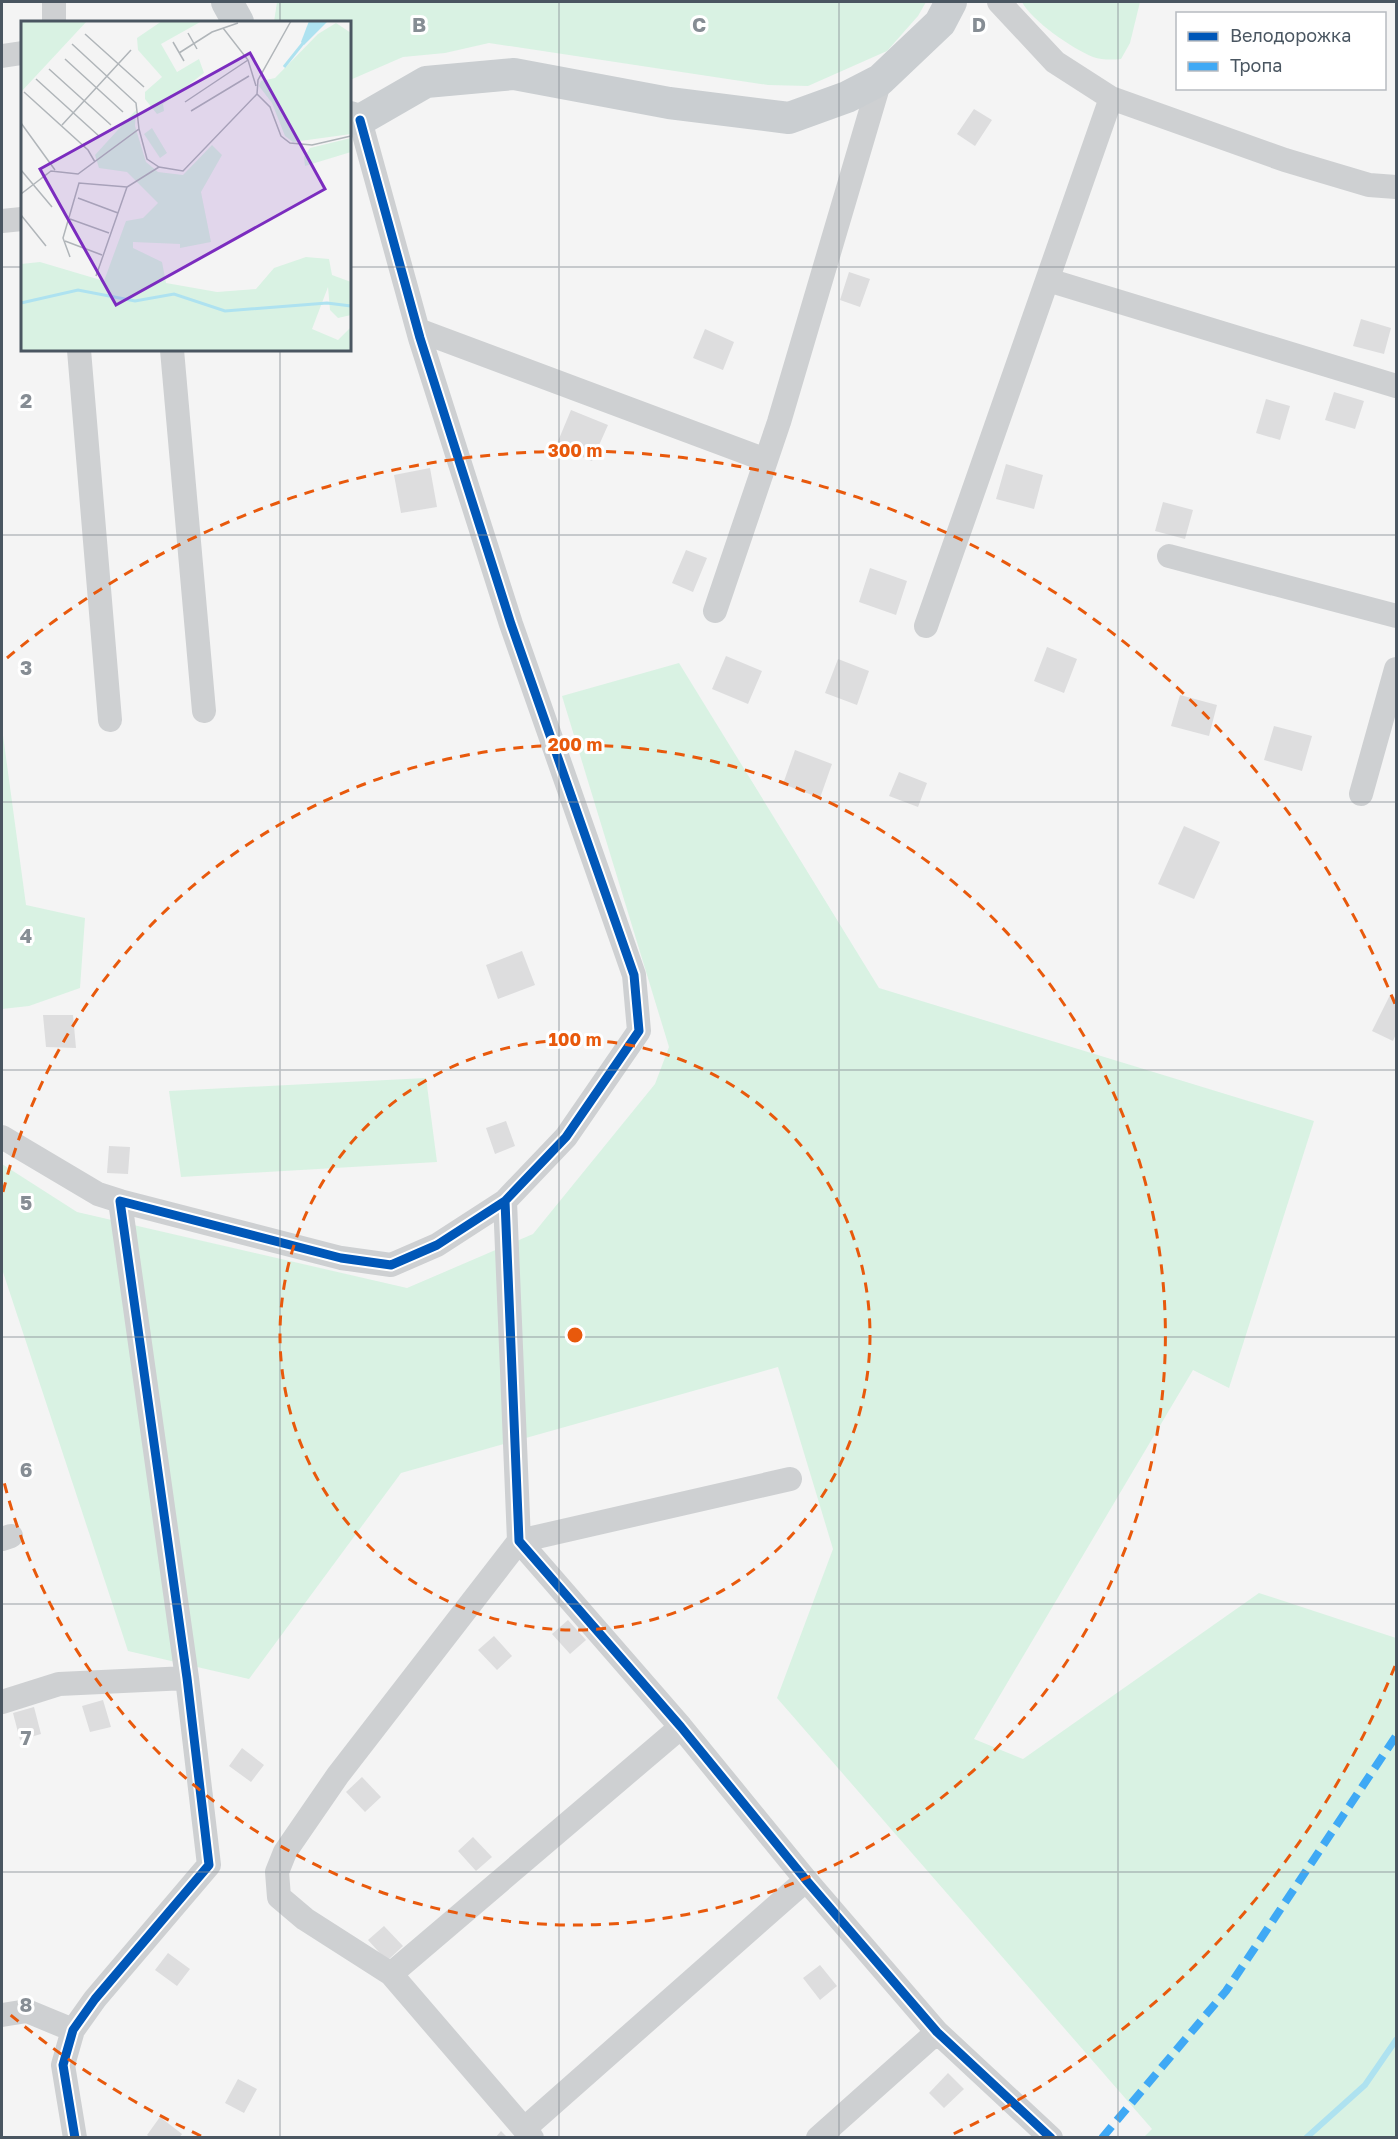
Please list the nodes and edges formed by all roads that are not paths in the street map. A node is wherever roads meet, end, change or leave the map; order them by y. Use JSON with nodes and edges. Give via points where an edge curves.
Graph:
{"nodes":[{"id":1,"x":54,"y":2,"type":"edge"},
{"id":2,"x":227,"y":2,"type":"edge"},
{"id":3,"x":951,"y":2,"type":"edge"},
{"id":4,"x":999,"y":2,"type":"edge"},
{"id":5,"x":54,"y":21,"type":"edge"},
{"id":6,"x":237,"y":21,"type":"edge"},
{"id":7,"x":21,"y":53,"type":"edge"},
{"id":8,"x":2,"y":57,"type":"edge"},
{"id":9,"x":880,"y":80,"type":"junction"},
{"id":10,"x":1111,"y":98,"type":"junction"},
{"id":11,"x":355,"y":119,"type":"edge"},
{"id":12,"x":1396,"y":188,"type":"edge"},
{"id":13,"x":21,"y":219,"type":"edge"},
{"id":14,"x":2,"y":222,"type":"edge"},
{"id":15,"x":1048,"y":279,"type":"junction"},
{"id":16,"x":418,"y":330,"type":"junction"},
{"id":17,"x":79,"y":351,"type":"edge"},
{"id":18,"x":172,"y":351,"type":"edge"},
{"id":19,"x":1396,"y":386,"type":"edge"},
{"id":20,"x":766,"y":460,"type":"junction"},
{"id":21,"x":1169,"y":556,"type":"dead end"},
{"id":22,"x":715,"y":611,"type":"dead end"},
{"id":23,"x":1396,"y":616,"type":"edge"},
{"id":24,"x":926,"y":626,"type":"dead end"},
{"id":25,"x":1396,"y":669,"type":"edge"},
{"id":26,"x":204,"y":711,"type":"dead end"},
{"id":27,"x":110,"y":720,"type":"dead end"},
{"id":28,"x":1361,"y":794,"type":"dead end"},
{"id":29,"x":2,"y":1137,"type":"edge"},
{"id":30,"x":120,"y":1200,"type":"junction"},
{"id":31,"x":505,"y":1201,"type":"junction"},
{"id":32,"x":790,"y":1479,"type":"dead end"},
{"id":33,"x":519,"y":1541,"type":"junction"},
{"id":34,"x":187,"y":1678,"type":"junction"},
{"id":35,"x":2,"y":1702,"type":"edge"},
{"id":36,"x":681,"y":1727,"type":"junction"},
{"id":37,"x":806,"y":1880,"type":"junction"},
{"id":38,"x":391,"y":1974,"type":"junction"},
{"id":39,"x":2,"y":2015,"type":"edge"},
{"id":40,"x":73,"y":2030,"type":"junction"},
{"id":41,"x":937,"y":2032,"type":"junction"},
{"id":42,"x":528,"y":2133,"type":"edge"},
{"id":43,"x":75,"y":2138,"type":"edge"},
{"id":44,"x":818,"y":2138,"type":"edge"},
{"id":45,"x":1052,"y":2138,"type":"edge"}],
"edges":[{"from":1,"to":5,"type":"street"},
{"from":2,"to":6,"type":"main road"},
{"from":3,"to":9,"type":"main road","via":[[940,22]]},
{"from":4,"to":10,"type":"street","via":[[1055,62]]},
{"from":7,"to":8,"type":"street"},
{"from":9,"to":11,"type":"main road","via":[[789,118],[669,103],[514,74],[426,82]]},
{"from":9,"to":20,"type":"street"},
{"from":10,"to":12,"type":"street","via":[[1285,160],[1369,185]]},
{"from":10,"to":15,"type":"street"},
{"from":11,"to":16,"type":"street"},
{"from":13,"to":14,"type":"street"},
{"from":15,"to":19,"type":"street"},
{"from":15,"to":24,"type":"street"},
{"from":16,"to":20,"type":"street"},
{"from":16,"to":31,"type":"street","via":[[511,624],[634,975],[639,1031],[566,1137]]},
{"from":17,"to":27,"type":"street"},
{"from":18,"to":26,"type":"street"},
{"from":20,"to":22,"type":"street"},
{"from":21,"to":23,"type":"street"},
{"from":25,"to":28,"type":"street"},
{"from":29,"to":30,"type":"street","via":[[98,1194]]},
{"from":30,"to":31,"type":"street","via":[[341,1258],[391,1265],[437,1245]]},
{"from":30,"to":34,"type":"street"},
{"from":31,"to":33,"type":"street"},
{"from":32,"to":33,"type":"street"},
{"from":33,"to":36,"type":"street"},
{"from":33,"to":38,"type":"street","via":[[338,1775],[285,1852],[277,1872],[279,1897],[305,1919]]},
{"from":34,"to":35,"type":"street","via":[[59,1684]]},
{"from":34,"to":40,"type":"street","via":[[209,1865]]},
{"from":36,"to":37,"type":"street"},
{"from":36,"to":38,"type":"street"},
{"from":37,"to":41,"type":"street"},
{"from":37,"to":42,"type":"street"},
{"from":38,"to":42,"type":"street"},
{"from":39,"to":40,"type":"street","via":[[27,2011]]},
{"from":40,"to":43,"type":"street","via":[[63,2065]]},
{"from":41,"to":44,"type":"street"},
{"from":41,"to":45,"type":"street"}]}
